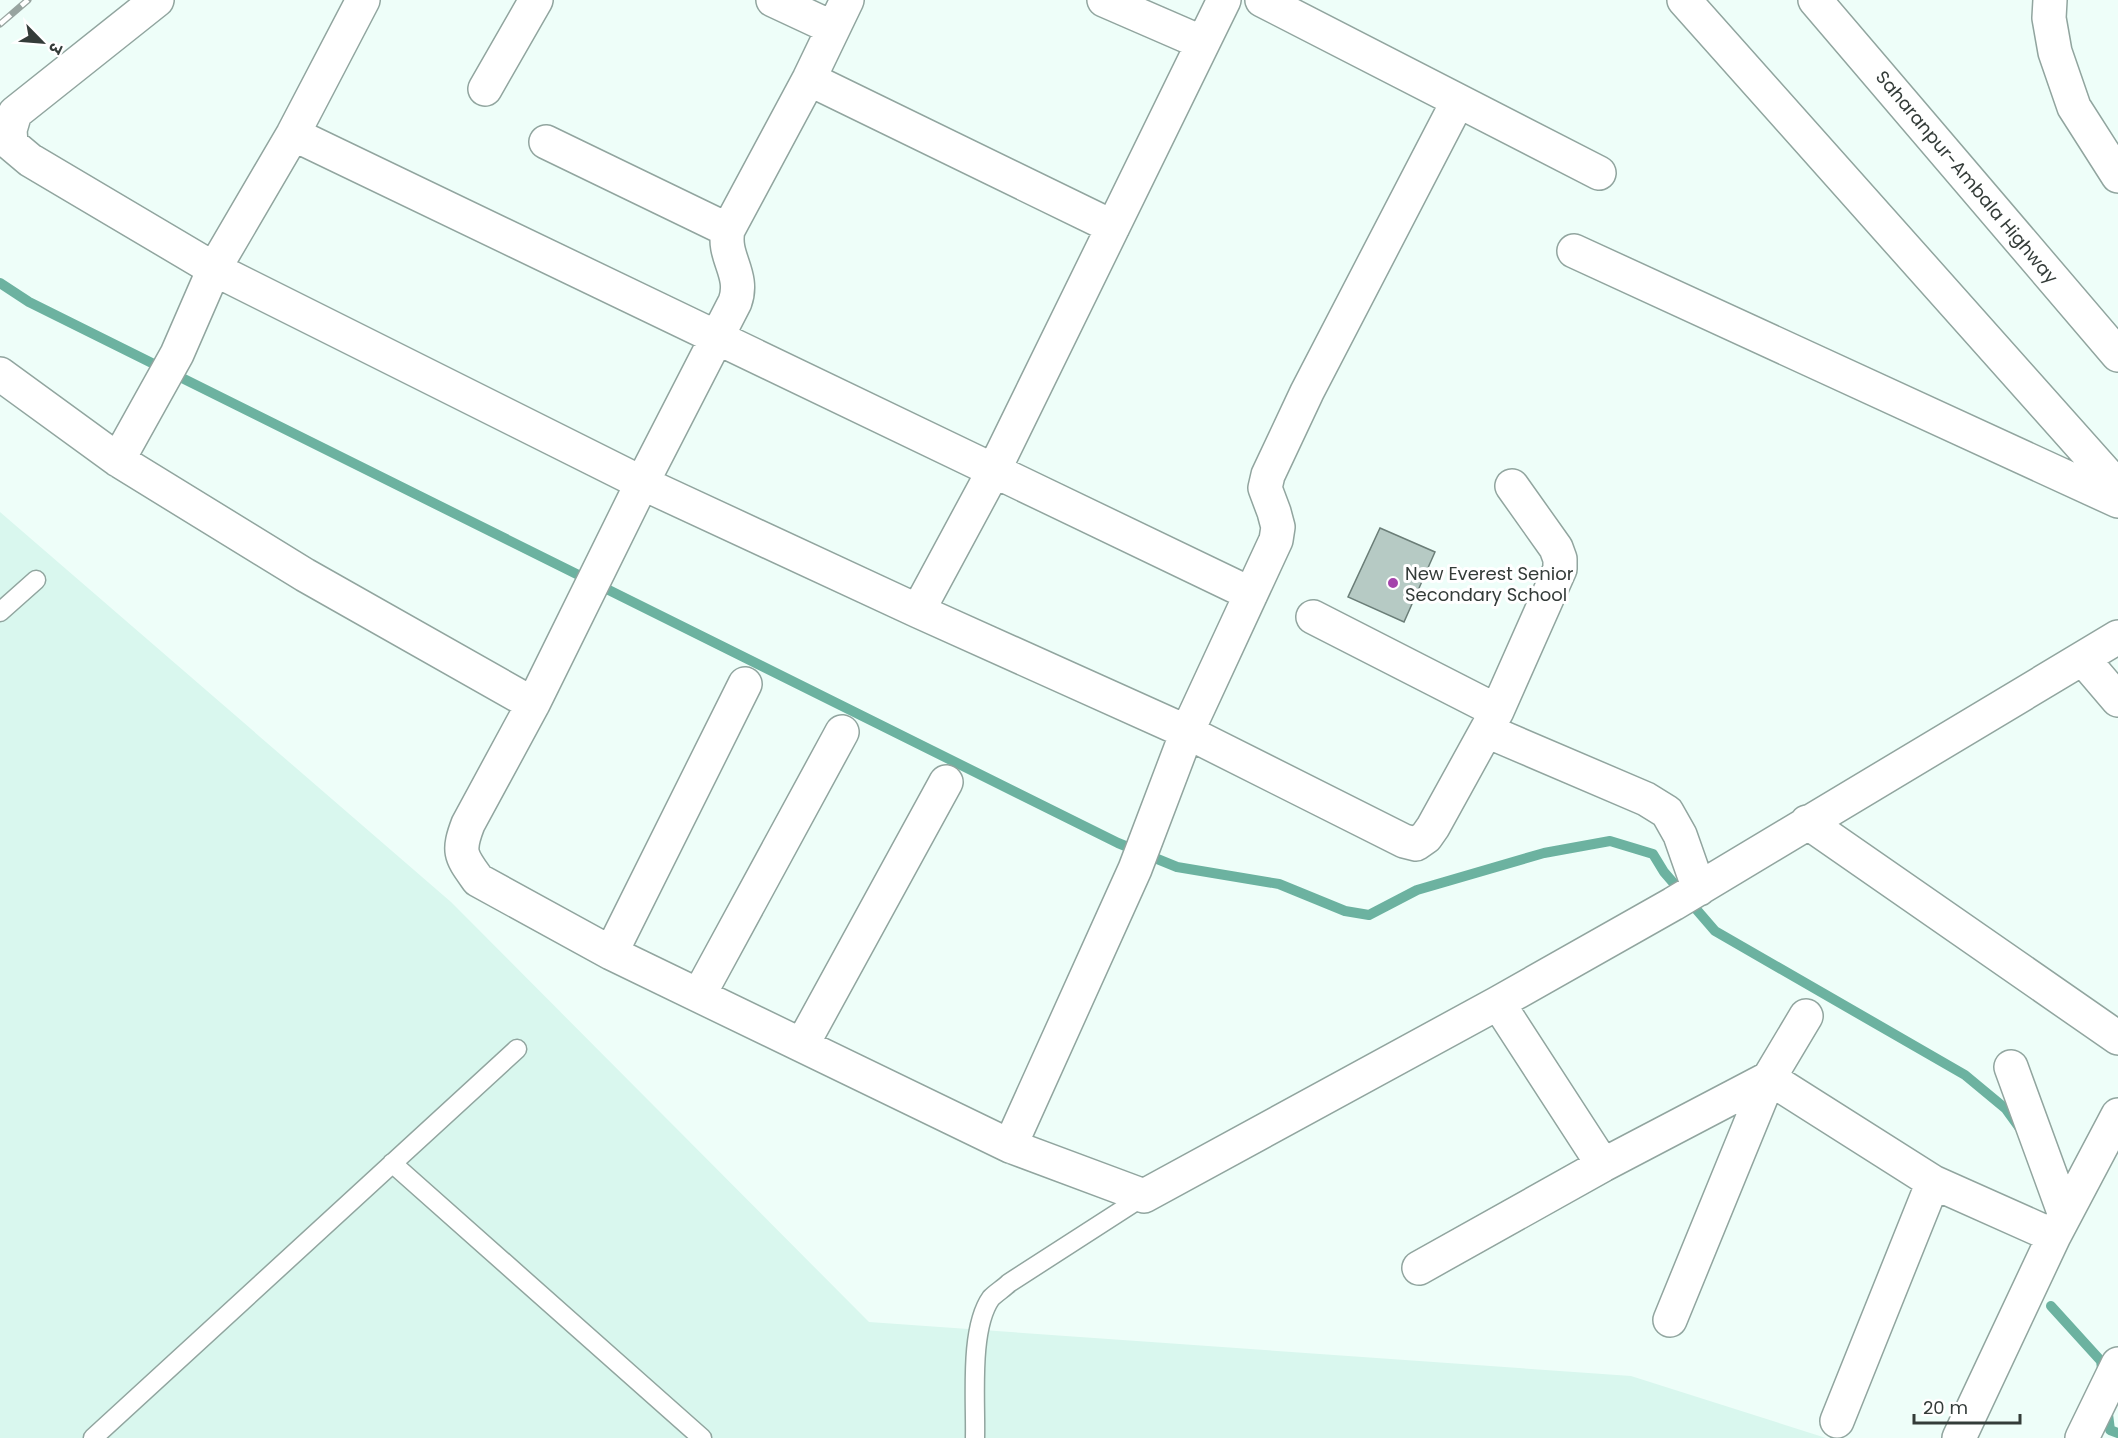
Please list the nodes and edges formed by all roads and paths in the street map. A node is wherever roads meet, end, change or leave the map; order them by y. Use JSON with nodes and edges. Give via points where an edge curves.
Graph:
{"nodes":[{"id":1,"x":157,"y":0,"type":"edge"},
{"id":2,"x":363,"y":0,"type":"edge"},
{"id":3,"x":536,"y":0,"type":"edge"},
{"id":4,"x":773,"y":0,"type":"edge"},
{"id":5,"x":1104,"y":0,"type":"edge"},
{"id":6,"x":1224,"y":0,"type":"edge"},
{"id":7,"x":1262,"y":0,"type":"edge"},
{"id":8,"x":1683,"y":0,"type":"edge"},
{"id":9,"x":1815,"y":0,"type":"edge"},
{"id":10,"x":2050,"y":0,"type":"edge"},
{"id":11,"x":840,"y":14,"type":"edge"},
{"id":12,"x":1203,"y":43,"type":"junction"},
{"id":13,"x":809,"y":79,"type":"junction"},
{"id":14,"x":485,"y":89,"type":"dead end"},
{"id":15,"x":1458,"y":100,"type":"junction"},
{"id":16,"x":293,"y":134,"type":"junction"},
{"id":17,"x":546,"y":142,"type":"dead end"},
{"id":18,"x":1599,"y":172,"type":"dead end"},
{"id":19,"x":2118,"y":176,"type":"edge"},
{"id":20,"x":1113,"y":227,"type":"junction"},
{"id":21,"x":728,"y":230,"type":"junction"},
{"id":22,"x":1574,"y":251,"type":"dead end"},
{"id":23,"x":214,"y":269,"type":"junction"},
{"id":24,"x":715,"y":337,"type":"junction"},
{"id":25,"x":2118,"y":355,"type":"edge"},
{"id":26,"x":0,"y":374,"type":"edge"},
{"id":27,"x":118,"y":460,"type":"junction"},
{"id":28,"x":994,"y":470,"type":"junction"},
{"id":29,"x":642,"y":483,"type":"junction"},
{"id":30,"x":1512,"y":486,"type":"dead end"},
{"id":31,"x":2118,"y":487,"type":"edge"},
{"id":32,"x":2118,"y":501,"type":"edge"},
{"id":33,"x":36,"y":580,"type":"dead end"},
{"id":34,"x":1251,"y":594,"type":"junction"},
{"id":35,"x":918,"y":611,"type":"junction"},
{"id":36,"x":0,"y":612,"type":"edge"},
{"id":37,"x":1313,"y":617,"type":"dead end"},
{"id":38,"x":2118,"y":637,"type":"edge"},
{"id":39,"x":2083,"y":658,"type":"junction"},
{"id":40,"x":745,"y":684,"type":"dead end"},
{"id":41,"x":2118,"y":700,"type":"edge"},
{"id":42,"x":533,"y":704,"type":"junction"},
{"id":43,"x":1492,"y":721,"type":"junction"},
{"id":44,"x":842,"y":732,"type":"dead end"},
{"id":45,"x":1187,"y":732,"type":"junction"},
{"id":46,"x":946,"y":782,"type":"dead end"},
{"id":47,"x":1807,"y":822,"type":"junction"},
{"id":48,"x":1688,"y":895,"type":"junction"},
{"id":49,"x":611,"y":952,"type":"junction"},
{"id":50,"x":699,"y":995,"type":"junction"},
{"id":51,"x":1498,"y":1003,"type":"junction"},
{"id":52,"x":1806,"y":1016,"type":"dead end"},
{"id":53,"x":2118,"y":1038,"type":"edge"},
{"id":54,"x":802,"y":1046,"type":"junction"},
{"id":55,"x":517,"y":1048,"type":"dead end"},
{"id":56,"x":2011,"y":1067,"type":"dead end"},
{"id":57,"x":1769,"y":1078,"type":"junction"},
{"id":58,"x":2118,"y":1115,"type":"edge"},
{"id":59,"x":1010,"y":1146,"type":"junction"},
{"id":60,"x":393,"y":1163,"type":"junction"},
{"id":61,"x":1603,"y":1165,"type":"junction"},
{"id":62,"x":1933,"y":1182,"type":"junction"},
{"id":63,"x":1144,"y":1196,"type":"junction"},
{"id":64,"x":2060,"y":1226,"type":"junction"},
{"id":65,"x":1419,"y":1268,"type":"dead end"},
{"id":66,"x":1670,"y":1320,"type":"dead end"},
{"id":67,"x":2118,"y":1364,"type":"edge"},
{"id":68,"x":1837,"y":1422,"type":"dead end"},
{"id":69,"x":2088,"y":1426,"type":"edge"},
{"id":70,"x":93,"y":1438,"type":"edge"},
{"id":71,"x":702,"y":1438,"type":"edge"},
{"id":72,"x":975,"y":1438,"type":"edge"},
{"id":73,"x":1959,"y":1438,"type":"edge"}],
"edges":[{"from":1,"to":23,"type":"street","via":[[15,113],[11,144],[30,160]]},
{"from":2,"to":16,"type":"street"},
{"from":3,"to":14,"type":"street"},
{"from":4,"to":11,"type":"street"},
{"from":5,"to":12,"type":"street"},
{"from":6,"to":12,"type":"street"},
{"from":7,"to":15,"type":"street"},
{"from":8,"to":31,"type":"street"},
{"from":9,"to":25,"type":"street","name":"Saharanpur-Ambala Highway"},
{"from":10,"to":19,"type":"street","via":[[2055,52],[2074,107]]},
{"from":11,"to":13,"type":"street"},
{"from":12,"to":20,"type":"street"},
{"from":13,"to":20,"type":"street"},
{"from":13,"to":21,"type":"street"},
{"from":15,"to":18,"type":"street"},
{"from":15,"to":34,"type":"street","via":[[1268,475],[1265,488],[1278,527],[1276,540]]},
{"from":16,"to":23,"type":"street"},
{"from":16,"to":24,"type":"street"},
{"from":17,"to":21,"type":"street"},
{"from":20,"to":28,"type":"street"},
{"from":21,"to":24,"type":"street","via":[[727,252],[739,291]]},
{"from":22,"to":32,"type":"street"},
{"from":23,"to":27,"type":"street","via":[[170,368]]},
{"from":23,"to":29,"type":"street"},
{"from":24,"to":28,"type":"street"},
{"from":24,"to":29,"type":"street"},
{"from":26,"to":27,"type":"street"},
{"from":27,"to":42,"type":"street","via":[[305,575]]},
{"from":28,"to":34,"type":"street"},
{"from":28,"to":35,"type":"street"},
{"from":29,"to":35,"type":"street"},
{"from":29,"to":42,"type":"street"},
{"from":30,"to":43,"type":"street","via":[[1556,548],[1560,569]]},
{"from":33,"to":36,"type":"lane"},
{"from":34,"to":45,"type":"street"},
{"from":35,"to":45,"type":"street"},
{"from":37,"to":43,"type":"street"},
{"from":38,"to":39,"type":"street"},
{"from":39,"to":41,"type":"street"},
{"from":39,"to":47,"type":"street"},
{"from":40,"to":49,"type":"street"},
{"from":42,"to":49,"type":"street","via":[[468,824],[461,843],[464,860],[478,880]]},
{"from":43,"to":45,"type":"street","via":[[1433,827],[1416,844]]},
{"from":43,"to":48,"type":"street","via":[[1667,812],[1680,835]]},
{"from":44,"to":50,"type":"street"},
{"from":45,"to":59,"type":"street","via":[[1135,869]]},
{"from":46,"to":54,"type":"street"},
{"from":47,"to":48,"type":"street"},
{"from":47,"to":53,"type":"street"},
{"from":48,"to":51,"type":"street"},
{"from":49,"to":50,"type":"street"},
{"from":50,"to":54,"type":"street"},
{"from":51,"to":61,"type":"street"},
{"from":51,"to":63,"type":"street"},
{"from":52,"to":57,"type":"street"},
{"from":54,"to":59,"type":"street"},
{"from":55,"to":60,"type":"lane"},
{"from":56,"to":64,"type":"street"},
{"from":57,"to":61,"type":"street"},
{"from":57,"to":62,"type":"street"},
{"from":57,"to":66,"type":"street"},
{"from":58,"to":64,"type":"street"},
{"from":59,"to":63,"type":"street"},
{"from":60,"to":70,"type":"lane"},
{"from":60,"to":71,"type":"lane"},
{"from":61,"to":65,"type":"street"},
{"from":62,"to":64,"type":"street"},
{"from":62,"to":68,"type":"street"},
{"from":63,"to":72,"type":"lane","via":[[992,1298],[980,1323],[976,1345]]},
{"from":64,"to":73,"type":"street"},
{"from":67,"to":69,"type":"street"}]}
